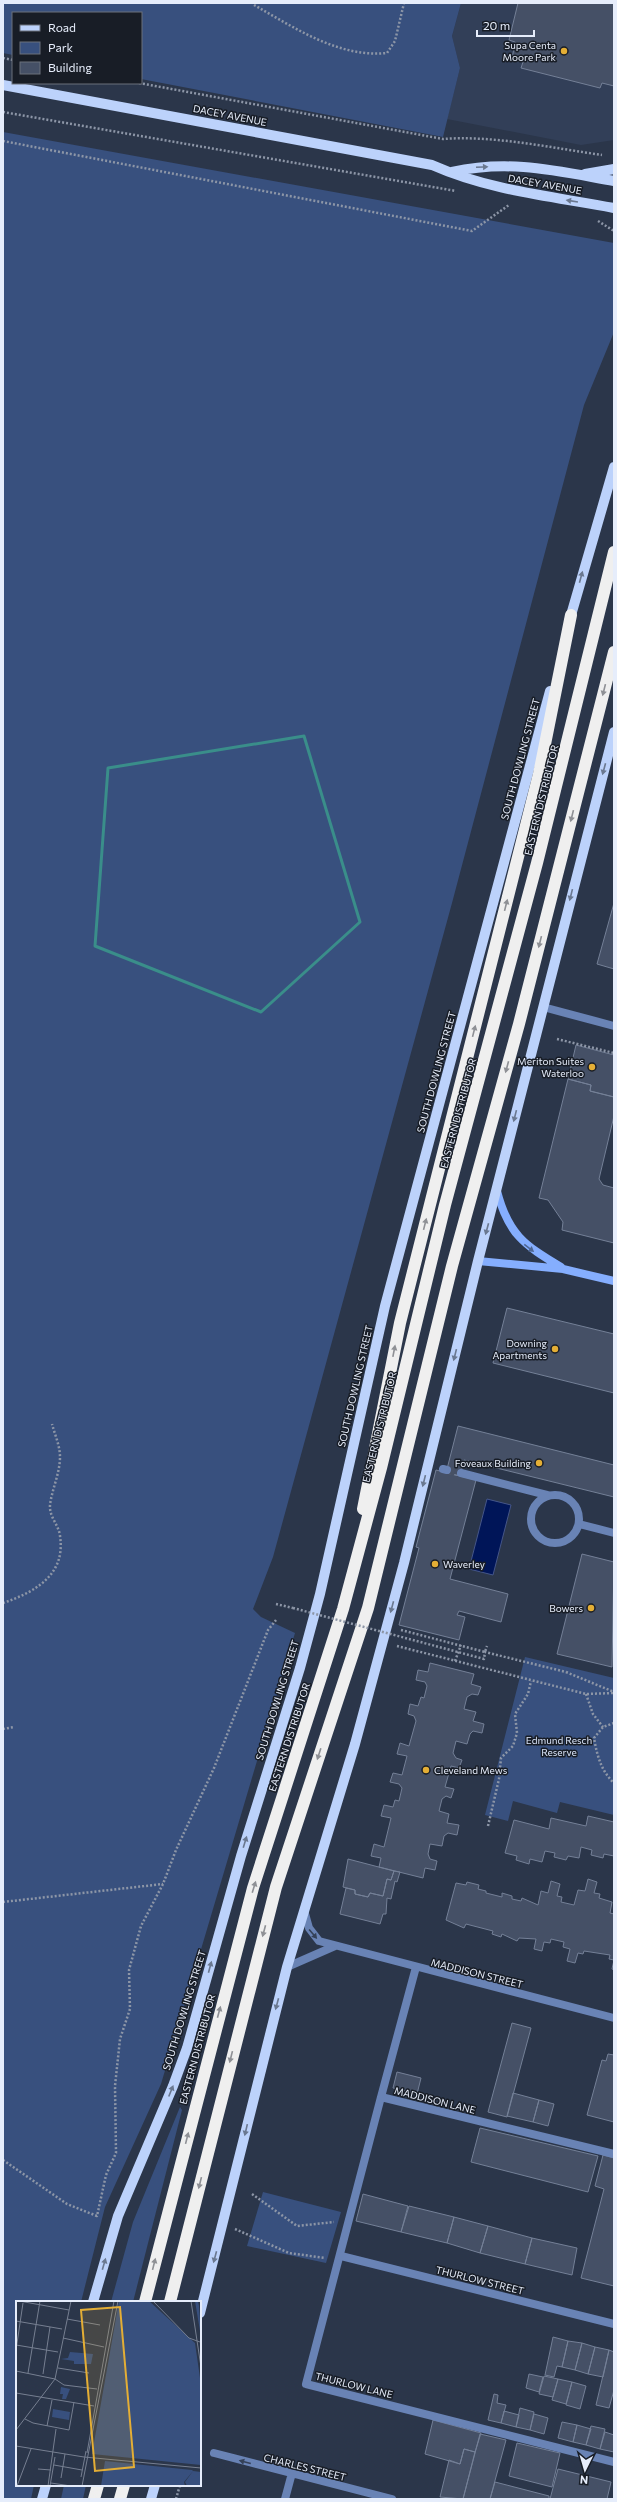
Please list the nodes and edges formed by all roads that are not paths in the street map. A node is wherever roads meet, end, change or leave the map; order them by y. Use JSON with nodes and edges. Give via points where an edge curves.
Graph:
{"nodes":[{"id":1,"x":3,"y":85,"type":"edge"},
{"id":2,"x":614,"y":169,"type":"edge"},
{"id":3,"x":450,"y":172,"type":"junction"},
{"id":4,"x":579,"y":175,"type":"junction"},
{"id":5,"x":614,"y":181,"type":"edge"},
{"id":6,"x":613,"y":209,"type":"edge"},
{"id":7,"x":614,"y":467,"type":"edge"},
{"id":8,"x":614,"y":552,"type":"edge"},
{"id":9,"x":571,"y":615,"type":"junction"},
{"id":10,"x":614,"y":652,"type":"edge"},
{"id":11,"x":614,"y":732,"type":"edge"},
{"id":12,"x":543,"y":1007,"type":"junction"},
{"id":13,"x":614,"y":1026,"type":"edge"},
{"id":14,"x":497,"y":1191,"type":"junction"},
{"id":15,"x":478,"y":1261,"type":"junction"},
{"id":16,"x":563,"y":1269,"type":"junction"},
{"id":17,"x":614,"y":1281,"type":"edge"},
{"id":18,"x":461,"y":1473,"type":"tunnel mouth"},
{"id":19,"x":547,"y":1495,"type":"junction"},
{"id":20,"x":579,"y":1524,"type":"junction"},
{"id":21,"x":614,"y":1533,"type":"edge"},
{"id":22,"x":343,"y":1609,"type":"junction"},
{"id":23,"x":304,"y":1910,"type":"junction"},
{"id":24,"x":335,"y":1946,"type":"junction"},
{"id":25,"x":287,"y":1966,"type":"junction"},
{"id":26,"x":416,"y":1967,"type":"junction"},
{"id":27,"x":614,"y":2018,"type":"edge"},
{"id":28,"x":381,"y":2097,"type":"junction"},
{"id":29,"x":614,"y":2154,"type":"edge"},
{"id":30,"x":341,"y":2256,"type":"junction"},
{"id":31,"x":93,"y":2301,"type":"edge"},
{"id":32,"x":145,"y":2301,"type":"edge"},
{"id":33,"x":170,"y":2301,"type":"edge"},
{"id":34,"x":201,"y":2309,"type":"edge"},
{"id":35,"x":614,"y":2324,"type":"edge"},
{"id":36,"x":214,"y":2454,"type":"dead end"},
{"id":37,"x":614,"y":2462,"type":"edge"},
{"id":38,"x":292,"y":2473,"type":"junction"},
{"id":39,"x":46,"y":2486,"type":"edge"},
{"id":40,"x":98,"y":2486,"type":"edge"},
{"id":41,"x":124,"y":2486,"type":"edge"},
{"id":42,"x":155,"y":2486,"type":"edge"},
{"id":43,"x":387,"y":2498,"type":"edge"},
{"id":44,"x":42,"y":2499,"type":"edge"},
{"id":45,"x":94,"y":2499,"type":"edge"},
{"id":46,"x":120,"y":2499,"type":"edge"},
{"id":47,"x":151,"y":2499,"type":"edge"},
{"id":48,"x":285,"y":2499,"type":"edge"}],
"edges":[{"from":1,"to":3,"type":"main road","name":"DACEY AVENUE","via":[[432,165]]},
{"from":2,"to":4,"type":"main road"},
{"from":3,"to":4,"type":"main road","name":"DACEY AVENUE","one_way":true,"via":[[475,167],[514,165]]},
{"from":6,"to":3,"type":"main road","name":"DACEY AVENUE","one_way":true,"via":[[511,191]]},
{"from":4,"to":5,"type":"main road","name":"DACEY AVENUE"},
{"from":9,"to":7,"type":"main road","name":"SOUTH DOWLING STREET","one_way":true},
{"from":8,"to":22,"type":"highway","name":"EASTERN DISTRIBUTOR","via":[[537,863],[445,1206],[381,1468]]},
{"from":22,"to":9,"type":"highway","one_way":true,"via":[[400,1323],[539,774]]},
{"from":31,"to":9,"type":"main road","name":"SOUTH DOWLING STREET","one_way":true,"via":[[118,2216],[187,2048],[241,1856],[300,1668],[320,1594],[385,1306]]},
{"from":10,"to":33,"type":"highway","one_way":true,"via":[[519,1024],[452,1266],[368,1608],[276,1887]]},
{"from":11,"to":12,"type":"main road","one_way":true},
{"from":12,"to":13,"type":"street"},
{"from":12,"to":14,"type":"main road","one_way":true},
{"from":14,"to":15,"type":"main road","one_way":true},
{"from":14,"to":16,"type":"main road","one_way":true,"via":[[507,1222],[517,1237],[531,1250]]},
{"from":15,"to":16,"type":"main road"},
{"from":15,"to":23,"type":"main road","one_way":true,"via":[[383,1643]]},
{"from":16,"to":17,"type":"main road"},
{"from":18,"to":19,"type":"street"},
{"from":19,"to":20,"type":"street","via":[[564,1496],[571,1501],[576,1507]]},
{"from":19,"to":20,"type":"street","via":[[534,1506],[530,1514],[536,1535],[550,1543],[565,1541],[576,1531]]},
{"from":20,"to":21,"type":"street"},
{"from":32,"to":22,"type":"highway","name":"EASTERN DISTRIBUTOR","one_way":true,"via":[[253,1888]]},
{"from":23,"to":24,"type":"street","name":"MADDISON STREET","one_way":true,"via":[[309,1928],[319,1941]]},
{"from":23,"to":25,"type":"main road"},
{"from":24,"to":25,"type":"street"},
{"from":24,"to":26,"type":"street","name":"MADDISON STREET"},
{"from":25,"to":34,"type":"main road","one_way":true},
{"from":26,"to":27,"type":"street","name":"MADDISON STREET"},
{"from":26,"to":28,"type":"street","name":"MADDISON LANE"},
{"from":28,"to":29,"type":"street","name":"MADDISON LANE"},
{"from":28,"to":30,"type":"street","name":"THURLOW LANE"},
{"from":30,"to":35,"type":"street","name":"THURLOW STREET"},
{"from":30,"to":37,"type":"street","name":"THURLOW LANE","via":[[306,2384]]},
{"from":38,"to":36,"type":"street","name":"CHARLES STREET","one_way":true},
{"from":38,"to":43,"type":"street","name":"CHARLES STREET"},
{"from":38,"to":48,"type":"street"},
{"from":39,"to":44,"type":"main road"},
{"from":40,"to":45,"type":"highway"},
{"from":41,"to":46,"type":"highway"},
{"from":42,"to":47,"type":"main road"}]}
